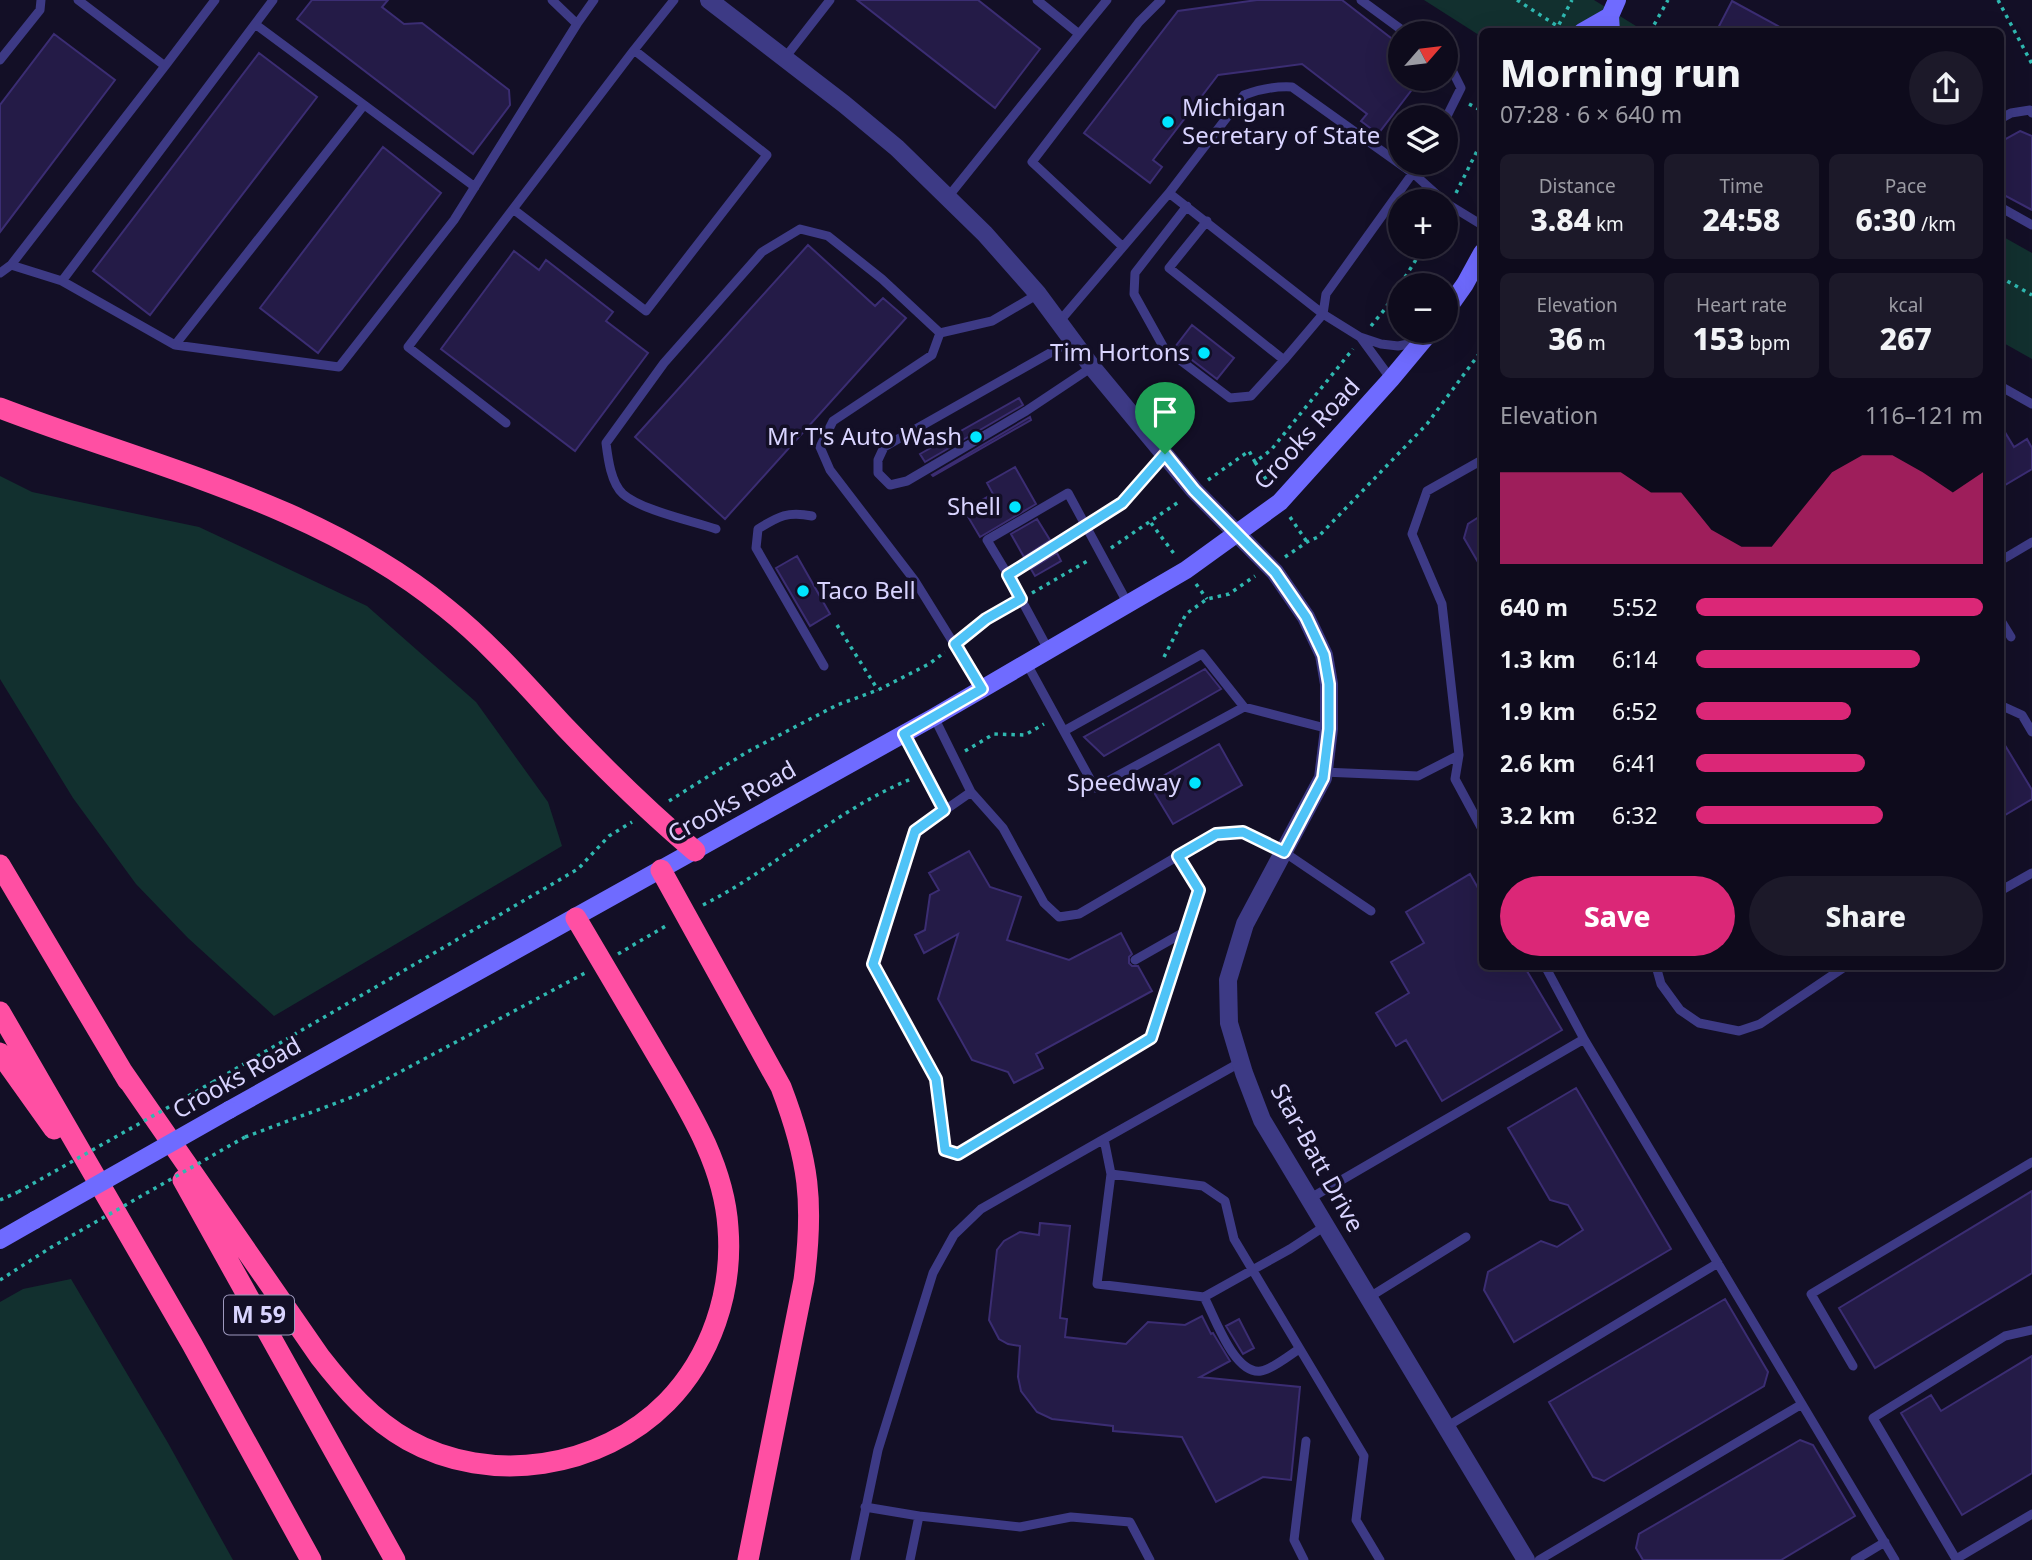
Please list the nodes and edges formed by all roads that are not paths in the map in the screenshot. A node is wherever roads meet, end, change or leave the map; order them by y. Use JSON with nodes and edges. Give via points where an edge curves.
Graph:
{"nodes":[{"id":1,"x":41,"y":0,"type":"edge"},
{"id":2,"x":78,"y":0,"type":"edge"},
{"id":3,"x":215,"y":0,"type":"edge"},
{"id":4,"x":273,"y":0,"type":"edge"},
{"id":5,"x":552,"y":0,"type":"edge"},
{"id":6,"x":594,"y":0,"type":"edge"},
{"id":7,"x":674,"y":0,"type":"edge"},
{"id":8,"x":709,"y":0,"type":"edge"},
{"id":9,"x":830,"y":0,"type":"edge"},
{"id":10,"x":1037,"y":0,"type":"edge"},
{"id":11,"x":1107,"y":0,"type":"edge"},
{"id":12,"x":1161,"y":0,"type":"edge"},
{"id":13,"x":1361,"y":0,"type":"edge"},
{"id":14,"x":1613,"y":16,"type":"edge"},
{"id":15,"x":1390,"y":21,"type":"edge"},
{"id":16,"x":255,"y":24,"type":"junction"},
{"id":17,"x":577,"y":24,"type":"junction"},
{"id":18,"x":1590,"y":28,"type":"edge"},
{"id":19,"x":1079,"y":34,"type":"junction"},
{"id":20,"x":634,"y":50,"type":"junction"},
{"id":21,"x":784,"y":59,"type":"junction"},
{"id":22,"x":0,"y":60,"type":"edge"},
{"id":23,"x":165,"y":66,"type":"junction"},
{"id":24,"x":1458,"y":82,"type":"edge"},
{"id":25,"x":364,"y":105,"type":"junction"},
{"id":26,"x":1452,"y":105,"type":"edge"},
{"id":27,"x":2032,"y":113,"type":"edge"},
{"id":28,"x":2004,"y":117,"type":"edge"},
{"id":29,"x":1388,"y":155,"type":"edge"},
{"id":30,"x":1413,"y":175,"type":"edge"},
{"id":31,"x":1415,"y":175,"type":"edge"},
{"id":32,"x":475,"y":187,"type":"junction"},
{"id":33,"x":1431,"y":189,"type":"edge"},
{"id":34,"x":1168,"y":193,"type":"junction"},
{"id":35,"x":948,"y":197,"type":"junction"},
{"id":36,"x":1186,"y":206,"type":"junction"},
{"id":37,"x":513,"y":209,"type":"junction"},
{"id":38,"x":2004,"y":209,"type":"edge"},
{"id":39,"x":1458,"y":210,"type":"edge"},
{"id":40,"x":1207,"y":221,"type":"junction"},
{"id":41,"x":1479,"y":223,"type":"edge"},
{"id":42,"x":2032,"y":225,"type":"edge"},
{"id":43,"x":1122,"y":246,"type":"junction"},
{"id":44,"x":1479,"y":258,"type":"edge"},
{"id":45,"x":11,"y":265,"type":"junction"},
{"id":46,"x":0,"y":272,"type":"edge"},
{"id":47,"x":62,"y":281,"type":"junction"},
{"id":48,"x":1038,"y":294,"type":"junction"},
{"id":49,"x":1458,"y":294,"type":"edge"},
{"id":50,"x":1323,"y":314,"type":"junction"},
{"id":51,"x":1059,"y":322,"type":"junction"},
{"id":52,"x":940,"y":333,"type":"junction"},
{"id":53,"x":1361,"y":337,"type":"junction"},
{"id":54,"x":1073,"y":340,"type":"junction"},
{"id":55,"x":1407,"y":343,"type":"edge"},
{"id":56,"x":1421,"y":343,"type":"edge"},
{"id":57,"x":175,"y":345,"type":"junction"},
{"id":58,"x":1284,"y":360,"type":"junction"},
{"id":59,"x":1092,"y":368,"type":"junction"},
{"id":60,"x":1391,"y":379,"type":"junction"},
{"id":61,"x":2004,"y":388,"type":"edge"},
{"id":62,"x":2032,"y":404,"type":"edge"},
{"id":63,"x":0,"y":408,"type":"edge"},
{"id":64,"x":506,"y":423,"type":"dead end"},
{"id":65,"x":1165,"y":454,"type":"junction"},
{"id":66,"x":1479,"y":462,"type":"edge"},
{"id":67,"x":813,"y":516,"type":"dead end"},
{"id":68,"x":1086,"y":526,"type":"junction"},
{"id":69,"x":716,"y":529,"type":"dead end"},
{"id":70,"x":1236,"y":533,"type":"junction"},
{"id":71,"x":2032,"y":542,"type":"edge"},
{"id":72,"x":2004,"y":559,"type":"edge"},
{"id":73,"x":1008,"y":575,"type":"junction"},
{"id":74,"x":1128,"y":604,"type":"junction"},
{"id":75,"x":2004,"y":626,"type":"edge"},
{"id":76,"x":2011,"y":637,"type":"dead end"},
{"id":77,"x":1049,"y":651,"type":"junction"},
{"id":78,"x":1027,"y":664,"type":"junction"},
{"id":79,"x":824,"y":666,"type":"dead end"},
{"id":80,"x":982,"y":689,"type":"junction"},
{"id":81,"x":2004,"y":707,"type":"edge"},
{"id":82,"x":1244,"y":708,"type":"junction"},
{"id":83,"x":934,"y":717,"type":"junction"},
{"id":84,"x":1329,"y":729,"type":"junction"},
{"id":85,"x":1064,"y":731,"type":"junction"},
{"id":86,"x":2032,"y":732,"type":"edge"},
{"id":87,"x":904,"y":734,"type":"junction"},
{"id":88,"x":1459,"y":755,"type":"junction"},
{"id":89,"x":1324,"y":772,"type":"junction"},
{"id":90,"x":971,"y":792,"type":"junction"},
{"id":91,"x":944,"y":810,"type":"junction"},
{"id":92,"x":1479,"y":823,"type":"edge"},
{"id":93,"x":695,"y":851,"type":"junction"},
{"id":94,"x":1284,"y":852,"type":"junction"},
{"id":95,"x":1178,"y":856,"type":"junction"},
{"id":96,"x":0,"y":865,"type":"edge"},
{"id":97,"x":661,"y":870,"type":"junction"},
{"id":98,"x":2032,"y":873,"type":"edge"},
{"id":99,"x":2004,"y":889,"type":"edge"},
{"id":100,"x":1371,"y":911,"type":"dead end"},
{"id":101,"x":576,"y":918,"type":"junction"},
{"id":102,"x":1186,"y":931,"type":"junction"},
{"id":103,"x":1135,"y":960,"type":"dead end"},
{"id":104,"x":1547,"y":970,"type":"edge"},
{"id":105,"x":1657,"y":970,"type":"edge"},
{"id":106,"x":1840,"y":970,"type":"edge"},
{"id":107,"x":0,"y":1012,"type":"edge"},
{"id":108,"x":1584,"y":1039,"type":"junction"},
{"id":109,"x":0,"y":1053,"type":"edge"},
{"id":110,"x":1241,"y":1062,"type":"junction"},
{"id":111,"x":122,"y":1071,"type":"junction"},
{"id":112,"x":1104,"y":1139,"type":"junction"},
{"id":113,"x":2032,"y":1162,"type":"edge"},
{"id":114,"x":1111,"y":1174,"type":"junction"},
{"id":115,"x":1309,"y":1199,"type":"junction"},
{"id":116,"x":1325,"y":1226,"type":"junction"},
{"id":117,"x":126,"y":1231,"type":"junction"},
{"id":118,"x":1466,"y":1237,"type":"dead end"},
{"id":119,"x":0,"y":1240,"type":"edge"},
{"id":120,"x":1718,"y":1263,"type":"junction"},
{"id":121,"x":1252,"y":1270,"type":"junction"},
{"id":122,"x":1204,"y":1297,"type":"junction"},
{"id":123,"x":1368,"y":1298,"type":"junction"},
{"id":124,"x":2032,"y":1330,"type":"edge"},
{"id":125,"x":1299,"y":1349,"type":"junction"},
{"id":126,"x":1853,"y":1366,"type":"dead end"},
{"id":127,"x":1802,"y":1404,"type":"junction"},
{"id":128,"x":1446,"y":1427,"type":"junction"},
{"id":129,"x":1306,"y":1441,"type":"dead end"},
{"id":130,"x":865,"y":1507,"type":"junction"},
{"id":131,"x":2032,"y":1514,"type":"edge"},
{"id":132,"x":919,"y":1516,"type":"junction"},
{"id":133,"x":1885,"y":1542,"type":"junction"},
{"id":134,"x":311,"y":1560,"type":"edge"},
{"id":135,"x":395,"y":1560,"type":"edge"},
{"id":136,"x":748,"y":1560,"type":"edge"},
{"id":137,"x":855,"y":1560,"type":"edge"},
{"id":138,"x":910,"y":1560,"type":"edge"},
{"id":139,"x":1150,"y":1560,"type":"edge"},
{"id":140,"x":1304,"y":1560,"type":"edge"},
{"id":141,"x":1380,"y":1560,"type":"edge"},
{"id":142,"x":1526,"y":1560,"type":"edge"},
{"id":143,"x":1539,"y":1560,"type":"edge"},
{"id":144,"x":1855,"y":1560,"type":"edge"},
{"id":145,"x":1895,"y":1560,"type":"edge"}],
"edges":[{"from":1,"to":22,"type":"lane","via":[[40,10]]},
{"from":2,"to":23,"type":"lane"},
{"from":3,"to":23,"type":"lane"},
{"from":4,"to":16,"type":"lane"},
{"from":5,"to":17,"type":"lane"},
{"from":6,"to":17,"type":"lane"},
{"from":7,"to":20,"type":"lane"},
{"from":8,"to":21,"type":"street","name":"Star-Batt Drive"},
{"from":9,"to":21,"type":"lane"},
{"from":10,"to":19,"type":"lane"},
{"from":11,"to":19,"type":"lane"},
{"from":12,"to":43,"type":"lane","via":[[1139,22],[1032,162]]},
{"from":13,"to":15,"type":"lane"},
{"from":14,"to":18,"type":"main road"},
{"from":16,"to":25,"type":"lane"},
{"from":16,"to":47,"type":"lane"},
{"from":17,"to":32,"type":"lane"},
{"from":19,"to":35,"type":"lane"},
{"from":20,"to":37,"type":"lane"},
{"from":20,"to":37,"type":"lane","via":[[767,155],[646,311]]},
{"from":21,"to":35,"type":"street","name":"Star-Batt Drive","via":[[897,149]]},
{"from":23,"to":45,"type":"lane"},
{"from":24,"to":26,"type":"lane","via":[[1461,88]]},
{"from":25,"to":32,"type":"lane"},
{"from":25,"to":57,"type":"lane"},
{"from":27,"to":28,"type":"lane"},
{"from":29,"to":34,"type":"lane","via":[[1292,87],[1259,89],[1244,96]]},
{"from":30,"to":50,"type":"lane","via":[[1326,294]]},
{"from":31,"to":33,"type":"lane"},
{"from":32,"to":57,"type":"lane","via":[[339,368]]},
{"from":34,"to":36,"type":"lane"},
{"from":34,"to":43,"type":"lane"},
{"from":35,"to":48,"type":"street","name":"Star-Batt Drive"},
{"from":36,"to":40,"type":"lane"},
{"from":36,"to":58,"type":"lane","via":[[1135,273],[1134,294],[1164,348],[1230,398],[1251,396]]},
{"from":37,"to":64,"type":"lane","via":[[408,347]]},
{"from":38,"to":42,"type":"lane"},
{"from":39,"to":41,"type":"lane"},
{"from":40,"to":50,"type":"lane"},
{"from":40,"to":58,"type":"lane","via":[[1169,268]]},
{"from":43,"to":51,"type":"lane"},
{"from":44,"to":49,"type":"main road"},
{"from":45,"to":46,"type":"lane"},
{"from":45,"to":47,"type":"lane"},
{"from":47,"to":57,"type":"lane"},
{"from":48,"to":51,"type":"street","name":"Star-Batt Drive"},
{"from":48,"to":52,"type":"lane","via":[[992,321]]},
{"from":50,"to":53,"type":"lane"},
{"from":50,"to":58,"type":"lane"},
{"from":51,"to":54,"type":"street","name":"Star-Batt Drive"},
{"from":52,"to":69,"type":"lane","via":[[828,236],[800,229],[762,252],[664,363],[606,443],[622,494],[646,507]]},
{"from":52,"to":80,"type":"lane","via":[[932,355],[833,421],[820,447],[830,470],[896,555]]},
{"from":53,"to":55,"type":"lane","via":[[1381,344]]},
{"from":53,"to":60,"type":"lane"},
{"from":54,"to":59,"type":"street","name":"Star-Batt Drive"},
{"from":54,"to":59,"type":"lane","via":[[884,447],[878,473],[890,485],[907,481]]},
{"from":56,"to":60,"type":"main road","name":"Crooks Road"},
{"from":59,"to":65,"type":"street","name":"Star-Batt Drive"},
{"from":60,"to":70,"type":"main road","name":"Crooks Road","via":[[1280,502]]},
{"from":61,"to":62,"type":"lane"},
{"from":63,"to":93,"type":"highway","via":[[306,521],[376,559],[479,636],[649,811]]},
{"from":65,"to":68,"type":"lane","via":[[1122,503]]},
{"from":65,"to":70,"type":"street","name":"Star-Batt Drive"},
{"from":66,"to":88,"type":"lane","via":[[1427,491],[1412,534],[1443,604]]},
{"from":67,"to":79,"type":"lane","via":[[794,512],[778,517],[758,529],[756,548]]},
{"from":68,"to":73,"type":"lane"},
{"from":68,"to":73,"type":"lane","via":[[1068,493],[987,540]]},
{"from":68,"to":74,"type":"lane"},
{"from":70,"to":74,"type":"main road","name":"Crooks Road"},
{"from":70,"to":84,"type":"street","name":"Star-Batt Drive","via":[[1270,567],[1306,617],[1324,655]]},
{"from":71,"to":72,"type":"lane"},
{"from":73,"to":77,"type":"lane"},
{"from":74,"to":77,"type":"main road","name":"Crooks Road"},
{"from":75,"to":76,"type":"lane"},
{"from":77,"to":78,"type":"main road","name":"Crooks Road"},
{"from":78,"to":80,"type":"main road","name":"Crooks Road"},
{"from":78,"to":85,"type":"lane"},
{"from":80,"to":83,"type":"main road","name":"Crooks Road"},
{"from":81,"to":86,"type":"lane","via":[[2022,715]]},
{"from":82,"to":84,"type":"lane"},
{"from":82,"to":85,"type":"lane","via":[[1202,654]]},
{"from":82,"to":85,"type":"lane","via":[[1095,788]]},
{"from":83,"to":87,"type":"main road","name":"Crooks Road"},
{"from":83,"to":90,"type":"lane"},
{"from":84,"to":89,"type":"street","name":"Star-Batt Drive"},
{"from":87,"to":91,"type":"lane"},
{"from":87,"to":93,"type":"main road","name":"Crooks Road"},
{"from":88,"to":89,"type":"lane","via":[[1418,776]]},
{"from":88,"to":92,"type":"lane","via":[[1455,779]]},
{"from":89,"to":94,"type":"street","name":"Star-Batt Drive"},
{"from":90,"to":91,"type":"lane"},
{"from":90,"to":95,"type":"lane","via":[[1003,828],[1044,903],[1059,916],[1079,914]]},
{"from":91,"to":102,"type":"lane","via":[[915,831],[873,964],[936,1079],[945,1150],[958,1154],[1151,1038]]},
{"from":93,"to":97,"type":"main road","name":"Crooks Road"},
{"from":94,"to":95,"type":"lane","via":[[1243,832],[1216,834]]},
{"from":94,"to":100,"type":"lane"},
{"from":94,"to":110,"type":"street","name":"Star-Batt Drive","via":[[1245,924],[1228,980],[1229,1023]]},
{"from":95,"to":102,"type":"lane","via":[[1199,890]]},
{"from":96,"to":111,"type":"highway","number":"M 59"},
{"from":97,"to":101,"type":"main road","name":"Crooks Road"},
{"from":97,"to":136,"type":"highway","via":[[781,1087],[795,1123],[809,1186],[804,1280]]},
{"from":98,"to":99,"type":"lane"},
{"from":101,"to":111,"type":"highway","via":[[684,1101],[716,1171],[728,1227],[727,1282],[721,1310],[699,1359],[667,1402],[599,1448],[521,1466],[456,1459],[408,1440],[364,1408],[320,1357]]},
{"from":101,"to":119,"type":"main road","name":"Crooks Road","bridge":true},
{"from":102,"to":103,"type":"lane"},
{"from":104,"to":108,"type":"lane"},
{"from":105,"to":106,"type":"lane","via":[[1661,984],[1680,1010],[1699,1023],[1740,1031],[1760,1024]]},
{"from":107,"to":117,"type":"highway","number":"M 59"},
{"from":108,"to":115,"type":"lane"},
{"from":108,"to":120,"type":"lane"},
{"from":109,"to":117,"type":"highway"},
{"from":110,"to":112,"type":"lane"},
{"from":110,"to":115,"type":"street","name":"Star-Batt Drive","via":[[1262,1120]]},
{"from":111,"to":135,"type":"highway","number":"M 59"},
{"from":112,"to":114,"type":"lane"},
{"from":112,"to":130,"type":"lane","via":[[981,1209],[954,1235],[933,1273]]},
{"from":113,"to":126,"type":"lane","via":[[1811,1294]]},
{"from":114,"to":121,"type":"lane","via":[[1203,1186],[1225,1201],[1234,1238]]},
{"from":114,"to":122,"type":"lane","via":[[1097,1284]]},
{"from":115,"to":116,"type":"street","name":"Star-Batt Drive"},
{"from":116,"to":121,"type":"lane"},
{"from":116,"to":123,"type":"street","name":"Star-Batt Drive"},
{"from":117,"to":134,"type":"highway","number":"M 59"},
{"from":118,"to":123,"type":"lane"},
{"from":120,"to":127,"type":"lane"},
{"from":120,"to":128,"type":"lane"},
{"from":121,"to":122,"type":"lane"},
{"from":121,"to":125,"type":"lane"},
{"from":122,"to":125,"type":"lane","via":[[1235,1359],[1247,1369],[1262,1371]]},
{"from":123,"to":128,"type":"street","name":"Star-Batt Drive"},
{"from":124,"to":131,"type":"lane","via":[[2005,1336],[1873,1418],[1956,1559]]},
{"from":125,"to":141,"type":"lane","via":[[1364,1456],[1356,1520]]},
{"from":127,"to":133,"type":"lane"},
{"from":127,"to":143,"type":"lane"},
{"from":128,"to":142,"type":"street","name":"Star-Batt Drive"},
{"from":129,"to":140,"type":"lane","via":[[1294,1541]]},
{"from":130,"to":132,"type":"lane"},
{"from":130,"to":137,"type":"lane"},
{"from":132,"to":138,"type":"lane"},
{"from":132,"to":139,"type":"lane","via":[[1020,1527],[1071,1517],[1130,1522]]},
{"from":133,"to":144,"type":"lane"},
{"from":133,"to":145,"type":"lane"}]}
